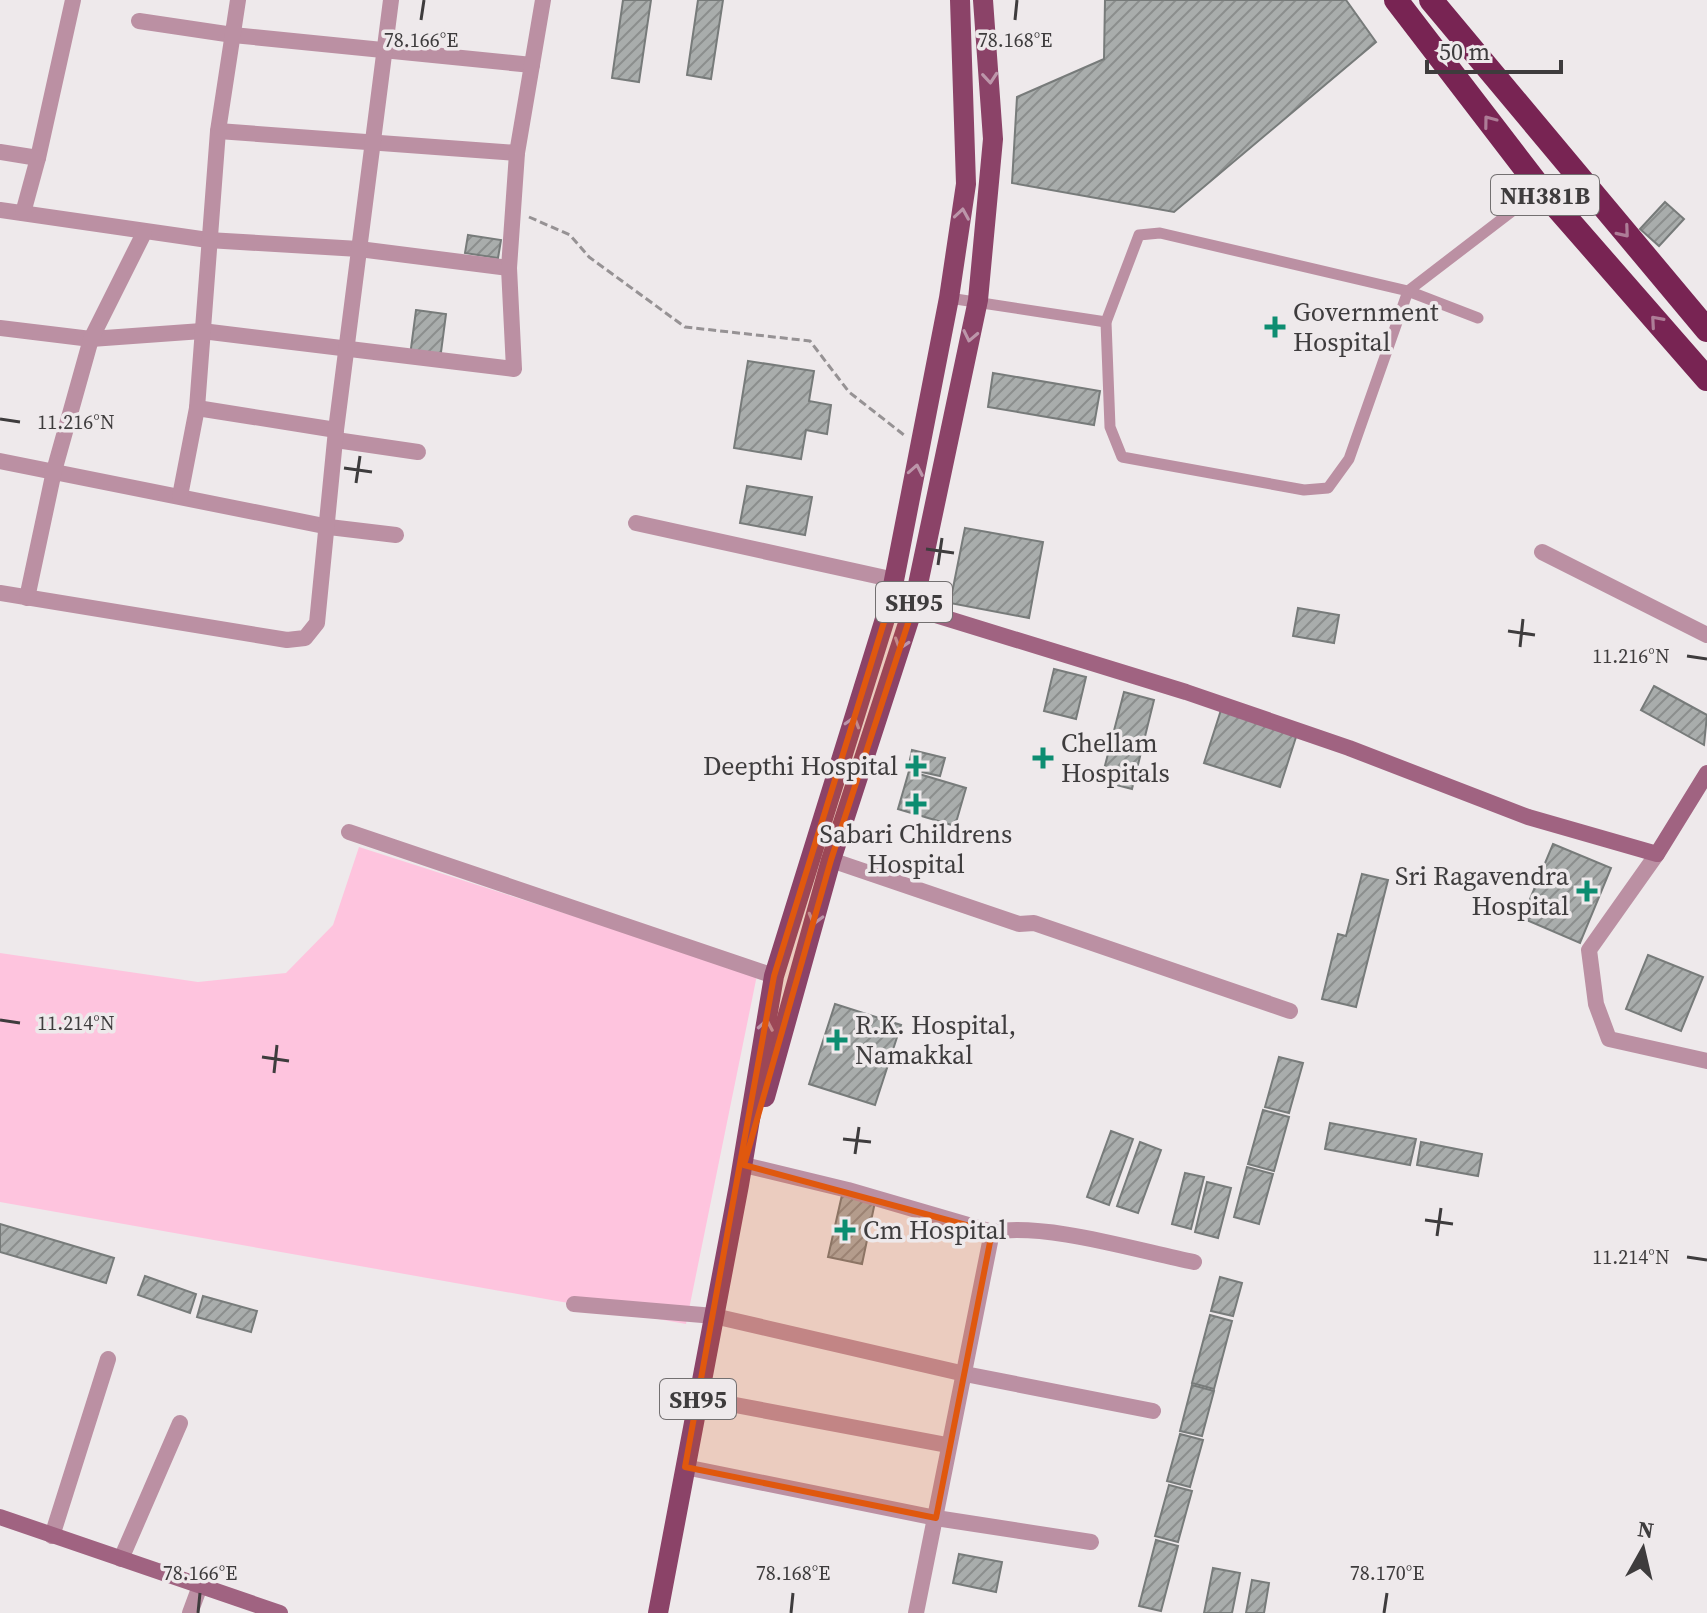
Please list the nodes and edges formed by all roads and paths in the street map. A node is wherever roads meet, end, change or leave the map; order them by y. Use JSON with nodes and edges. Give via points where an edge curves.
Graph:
{"nodes":[{"id":1,"x":73,"y":0,"type":"edge"},
{"id":2,"x":238,"y":0,"type":"edge"},
{"id":3,"x":391,"y":0,"type":"edge"},
{"id":4,"x":543,"y":0,"type":"edge"},
{"id":5,"x":960,"y":0,"type":"edge"},
{"id":6,"x":983,"y":0,"type":"edge"},
{"id":7,"x":1396,"y":0,"type":"edge"},
{"id":8,"x":1431,"y":0,"type":"edge"},
{"id":9,"x":139,"y":21,"type":"dead end"},
{"id":10,"x":233,"y":35,"type":"junction"},
{"id":11,"x":383,"y":49,"type":"junction"},
{"id":12,"x":532,"y":65,"type":"junction"},
{"id":13,"x":218,"y":131,"type":"junction"},
{"id":14,"x":372,"y":141,"type":"junction"},
{"id":15,"x":0,"y":152,"type":"edge"},
{"id":16,"x":517,"y":153,"type":"junction"},
{"id":17,"x":38,"y":158,"type":"junction"},
{"id":18,"x":1541,"y":189,"type":"junction"},
{"id":19,"x":0,"y":210,"type":"edge"},
{"id":20,"x":513,"y":210,"type":"junction"},
{"id":21,"x":23,"y":213,"type":"junction"},
{"id":22,"x":144,"y":233,"type":"junction"},
{"id":23,"x":208,"y":240,"type":"junction"},
{"id":24,"x":359,"y":249,"type":"junction"},
{"id":25,"x":509,"y":268,"type":"junction"},
{"id":26,"x":1408,"y":291,"type":"junction"},
{"id":27,"x":1678,"y":296,"type":"junction"},
{"id":28,"x":949,"y":298,"type":"junction"},
{"id":29,"x":978,"y":300,"type":"junction"},
{"id":30,"x":1707,"y":305,"type":"edge"},
{"id":31,"x":1478,"y":318,"type":"dead end"},
{"id":32,"x":1106,"y":322,"type":"junction"},
{"id":33,"x":0,"y":328,"type":"edge"},
{"id":34,"x":1707,"y":330,"type":"edge"},
{"id":35,"x":202,"y":331,"type":"junction"},
{"id":36,"x":91,"y":339,"type":"junction"},
{"id":37,"x":348,"y":350,"type":"junction"},
{"id":38,"x":1707,"y":379,"type":"edge"},
{"id":39,"x":197,"y":408,"type":"junction"},
{"id":40,"x":336,"y":435,"type":"junction"},
{"id":41,"x":921,"y":446,"type":"junction"},
{"id":42,"x":418,"y":452,"type":"dead end"},
{"id":43,"x":0,"y":461,"type":"edge"},
{"id":44,"x":54,"y":471,"type":"junction"},
{"id":45,"x":180,"y":496,"type":"junction"},
{"id":46,"x":636,"y":523,"type":"dead end"},
{"id":47,"x":329,"y":527,"type":"junction"},
{"id":48,"x":396,"y":535,"type":"dead end"},
{"id":49,"x":1542,"y":552,"type":"dead end"},
{"id":50,"x":895,"y":580,"type":"junction"},
{"id":51,"x":0,"y":593,"type":"edge"},
{"id":52,"x":27,"y":598,"type":"junction"},
{"id":53,"x":889,"y":606,"type":"junction"},
{"id":54,"x":913,"y":608,"type":"junction"},
{"id":55,"x":1707,"y":635,"type":"edge"},
{"id":56,"x":1707,"y":773,"type":"edge"},
{"id":57,"x":349,"y":832,"type":"dead end"},
{"id":58,"x":1657,"y":854,"type":"junction"},
{"id":59,"x":831,"y":860,"type":"junction"},
{"id":60,"x":774,"y":976,"type":"junction"},
{"id":61,"x":1290,"y":1011,"type":"dead end"},
{"id":62,"x":1707,"y":1061,"type":"edge"},
{"id":63,"x":742,"y":1175,"type":"junction"},
{"id":64,"x":992,"y":1232,"type":"junction"},
{"id":65,"x":1194,"y":1262,"type":"dead end"},
{"id":66,"x":574,"y":1304,"type":"dead end"},
{"id":67,"x":714,"y":1316,"type":"junction"},
{"id":68,"x":108,"y":1359,"type":"dead end"},
{"id":69,"x":965,"y":1374,"type":"junction"},
{"id":70,"x":698,"y":1398,"type":"junction"},
{"id":71,"x":1153,"y":1411,"type":"dead end"},
{"id":72,"x":180,"y":1423,"type":"dead end"},
{"id":73,"x":947,"y":1445,"type":"junction"},
{"id":74,"x":685,"y":1467,"type":"junction"},
{"id":75,"x":0,"y":1517,"type":"edge"},
{"id":76,"x":936,"y":1518,"type":"junction"},
{"id":77,"x":52,"y":1536,"type":"junction"},
{"id":78,"x":1091,"y":1542,"type":"dead end"},
{"id":79,"x":121,"y":1559,"type":"junction"},
{"id":80,"x":200,"y":1586,"type":"junction"},
{"id":81,"x":190,"y":1613,"type":"edge"},
{"id":82,"x":280,"y":1613,"type":"edge"},
{"id":83,"x":658,"y":1613,"type":"edge"},
{"id":84,"x":916,"y":1613,"type":"edge"}],
"edges":[{"from":1,"to":17,"type":"street"},
{"from":2,"to":10,"type":"street"},
{"from":3,"to":11,"type":"street"},
{"from":4,"to":12,"type":"street"},
{"from":28,"to":5,"type":"main road","number":"SH95","one_way":true,"via":[[966,184]]},
{"from":6,"to":29,"type":"main road","number":"SH95","one_way":true,"via":[[993,139]]},
{"from":18,"to":7,"type":"highway","number":"NH381B","one_way":true},
{"from":8,"to":27,"type":"highway","number":"NH381B","one_way":true},
{"from":9,"to":10,"type":"street"},
{"from":10,"to":11,"type":"street"},
{"from":10,"to":13,"type":"street"},
{"from":11,"to":12,"type":"street"},
{"from":11,"to":14,"type":"street"},
{"from":12,"to":16,"type":"street"},
{"from":13,"to":14,"type":"street"},
{"from":13,"to":23,"type":"street"},
{"from":14,"to":16,"type":"street"},
{"from":14,"to":24,"type":"street"},
{"from":15,"to":17,"type":"street"},
{"from":16,"to":20,"type":"street"},
{"from":17,"to":21,"type":"street"},
{"from":18,"to":26,"type":"lane"},
{"from":38,"to":18,"type":"highway","number":"NH381B","one_way":true},
{"from":19,"to":21,"type":"street"},
{"from":20,"to":25,"type":"street"},
{"from":20,"to":41,"type":"path","via":[[570,235],[589,257],[685,327],[810,341],[849,392]]},
{"from":21,"to":22,"type":"street"},
{"from":22,"to":23,"type":"street"},
{"from":22,"to":36,"type":"street"},
{"from":23,"to":24,"type":"street"},
{"from":23,"to":35,"type":"street"},
{"from":24,"to":25,"type":"street"},
{"from":24,"to":37,"type":"street"},
{"from":25,"to":37,"type":"street","via":[[514,369]]},
{"from":26,"to":31,"type":"lane"},
{"from":26,"to":32,"type":"lane","via":[[1160,233],[1139,235]]},
{"from":26,"to":32,"type":"lane","via":[[1349,459],[1328,488],[1288,488],[1122,457],[1110,427]]},
{"from":27,"to":30,"type":"street"},
{"from":27,"to":34,"type":"highway","number":"NH381B"},
{"from":28,"to":29,"type":"lane"},
{"from":28,"to":41,"type":"main road","number":"SH95"},
{"from":29,"to":32,"type":"lane"},
{"from":29,"to":54,"type":"main road","number":"SH95","one_way":true},
{"from":33,"to":36,"type":"street"},
{"from":35,"to":36,"type":"street"},
{"from":35,"to":37,"type":"street"},
{"from":35,"to":39,"type":"street"},
{"from":36,"to":44,"type":"street"},
{"from":37,"to":40,"type":"street"},
{"from":39,"to":40,"type":"street"},
{"from":39,"to":45,"type":"street"},
{"from":40,"to":42,"type":"street"},
{"from":40,"to":47,"type":"street"},
{"from":50,"to":41,"type":"main road","number":"SH95","one_way":true},
{"from":43,"to":44,"type":"street"},
{"from":44,"to":45,"type":"street"},
{"from":44,"to":52,"type":"street"},
{"from":45,"to":47,"type":"street"},
{"from":46,"to":50,"type":"street"},
{"from":47,"to":48,"type":"street"},
{"from":47,"to":52,"type":"street","via":[[317,623],[305,638],[287,640]]},
{"from":49,"to":55,"type":"street"},
{"from":50,"to":53,"type":"main road","number":"SH95"},
{"from":51,"to":52,"type":"street"},
{"from":53,"to":54,"type":"street"},
{"from":60,"to":53,"type":"main road","number":"SH95","one_way":true},
{"from":54,"to":58,"type":"street","via":[[1186,692],[1528,817]]},
{"from":54,"to":59,"type":"main road","number":"SH95","one_way":true},
{"from":56,"to":58,"type":"street"},
{"from":57,"to":60,"type":"street"},
{"from":58,"to":62,"type":"street","via":[[1589,950],[1596,1004],[1609,1039]]},
{"from":59,"to":61,"type":"street"},
{"from":59,"to":63,"type":"main road","number":"SH95","one_way":true},
{"from":63,"to":60,"type":"main road","number":"SH95","one_way":true},
{"from":63,"to":64,"type":"street","via":[[848,1190]]},
{"from":63,"to":67,"type":"main road","number":"SH95"},
{"from":64,"to":65,"type":"street","via":[[1070,1237]]},
{"from":64,"to":69,"type":"street"},
{"from":66,"to":67,"type":"street"},
{"from":67,"to":69,"type":"street"},
{"from":67,"to":70,"type":"main road","number":"SH95"},
{"from":68,"to":77,"type":"street"},
{"from":69,"to":71,"type":"street"},
{"from":69,"to":73,"type":"street"},
{"from":70,"to":73,"type":"street"},
{"from":70,"to":74,"type":"main road","number":"SH95"},
{"from":72,"to":79,"type":"street"},
{"from":73,"to":76,"type":"street"},
{"from":74,"to":76,"type":"street"},
{"from":74,"to":83,"type":"main road","number":"SH95"},
{"from":75,"to":77,"type":"street"},
{"from":76,"to":78,"type":"street"},
{"from":76,"to":84,"type":"street"},
{"from":77,"to":79,"type":"street"},
{"from":79,"to":80,"type":"street"},
{"from":80,"to":81,"type":"street"},
{"from":80,"to":82,"type":"street"}]}
